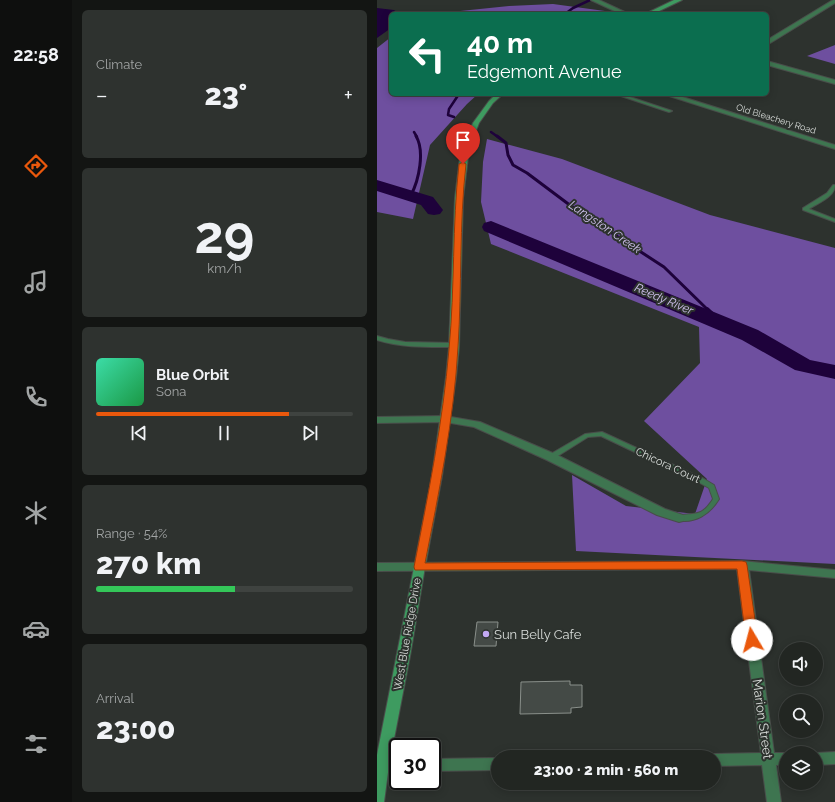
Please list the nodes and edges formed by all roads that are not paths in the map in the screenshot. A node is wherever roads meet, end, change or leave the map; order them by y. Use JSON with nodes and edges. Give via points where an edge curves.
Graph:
{"nodes":[{"id":1,"x":596,"y":0,"type":"edge"},
{"id":2,"x":679,"y":0,"type":"edge"},
{"id":3,"x":835,"y":1,"type":"edge"},
{"id":4,"x":622,"y":12,"type":"edge"},
{"id":5,"x":652,"y":12,"type":"edge"},
{"id":6,"x":769,"y":42,"type":"edge"},
{"id":7,"x":769,"y":64,"type":"edge"},
{"id":8,"x":835,"y":82,"type":"edge"},
{"id":9,"x":497,"y":96,"type":"edge"},
{"id":10,"x":623,"y":96,"type":"edge"},
{"id":11,"x":672,"y":96,"type":"edge"},
{"id":12,"x":670,"y":111,"type":"dead end"},
{"id":13,"x":835,"y":147,"type":"edge"},
{"id":14,"x":835,"y":186,"type":"edge"},
{"id":15,"x":835,"y":221,"type":"edge"},
{"id":16,"x":377,"y":338,"type":"edge"},
{"id":17,"x":454,"y":345,"type":"junction"},
{"id":18,"x":445,"y":419,"type":"junction"},
{"id":19,"x":377,"y":420,"type":"edge"},
{"id":20,"x":551,"y":457,"type":"junction"},
{"id":21,"x":679,"y":518,"type":"joint"},
{"id":22,"x":742,"y":565,"type":"junction"},
{"id":23,"x":419,"y":567,"type":"junction"},
{"id":24,"x":377,"y":568,"type":"edge"},
{"id":25,"x":835,"y":574,"type":"edge"},
{"id":26,"x":835,"y":758,"type":"edge"},
{"id":27,"x":769,"y":759,"type":"junction"},
{"id":28,"x":779,"y":759,"type":"edge"},
{"id":29,"x":823,"y":759,"type":"edge"},
{"id":30,"x":721,"y":760,"type":"edge"},
{"id":31,"x":491,"y":764,"type":"edge"},
{"id":32,"x":379,"y":765,"type":"edge"},
{"id":33,"x":441,"y":765,"type":"edge"},
{"id":34,"x":377,"y":802,"type":"edge"},
{"id":35,"x":774,"y":802,"type":"edge"}],
"edges":[{"from":1,"to":4,"type":"street"},
{"from":2,"to":5,"type":"main road"},
{"from":3,"to":6,"type":"street"},
{"from":7,"to":8,"type":"street"},
{"from":9,"to":17,"type":"main road","name":"West Blue Ridge Drive","via":[[476,123],[465,149],[459,198]]},
{"from":10,"to":12,"type":"lane"},
{"from":11,"to":13,"type":"street","name":"Old Bleachery Road"},
{"from":14,"to":15,"type":"lane","via":[[829,194],[805,209]]},
{"from":16,"to":17,"type":"lane","via":[[407,345]]},
{"from":17,"to":18,"type":"main road","name":"West Blue Ridge Drive"},
{"from":18,"to":19,"type":"street","name":"Chicora Court"},
{"from":18,"to":20,"type":"street","name":"Chicora Court","via":[[476,424]]},
{"from":18,"to":23,"type":"main road","name":"West Blue Ridge Drive"},
{"from":20,"to":21,"type":"street","name":"Chicora Court","via":[[661,512]]},
{"from":20,"to":21,"type":"lane","name":"Chicora Court","via":[[587,435],[602,434],[712,488],[716,499],[711,508],[701,515]]},
{"from":22,"to":23,"type":"street"},
{"from":22,"to":25,"type":"street"},
{"from":22,"to":27,"type":"street","name":"Marion Street"},
{"from":23,"to":24,"type":"street"},
{"from":23,"to":32,"type":"main road","name":"West Blue Ridge Drive","via":[[404,656]]},
{"from":26,"to":29,"type":"street"},
{"from":27,"to":28,"type":"street"},
{"from":27,"to":30,"type":"street"},
{"from":27,"to":35,"type":"street","name":"Marion Street"},
{"from":31,"to":33,"type":"street"},
{"from":32,"to":34,"type":"main road","name":"West Blue Ridge Drive"}]}
